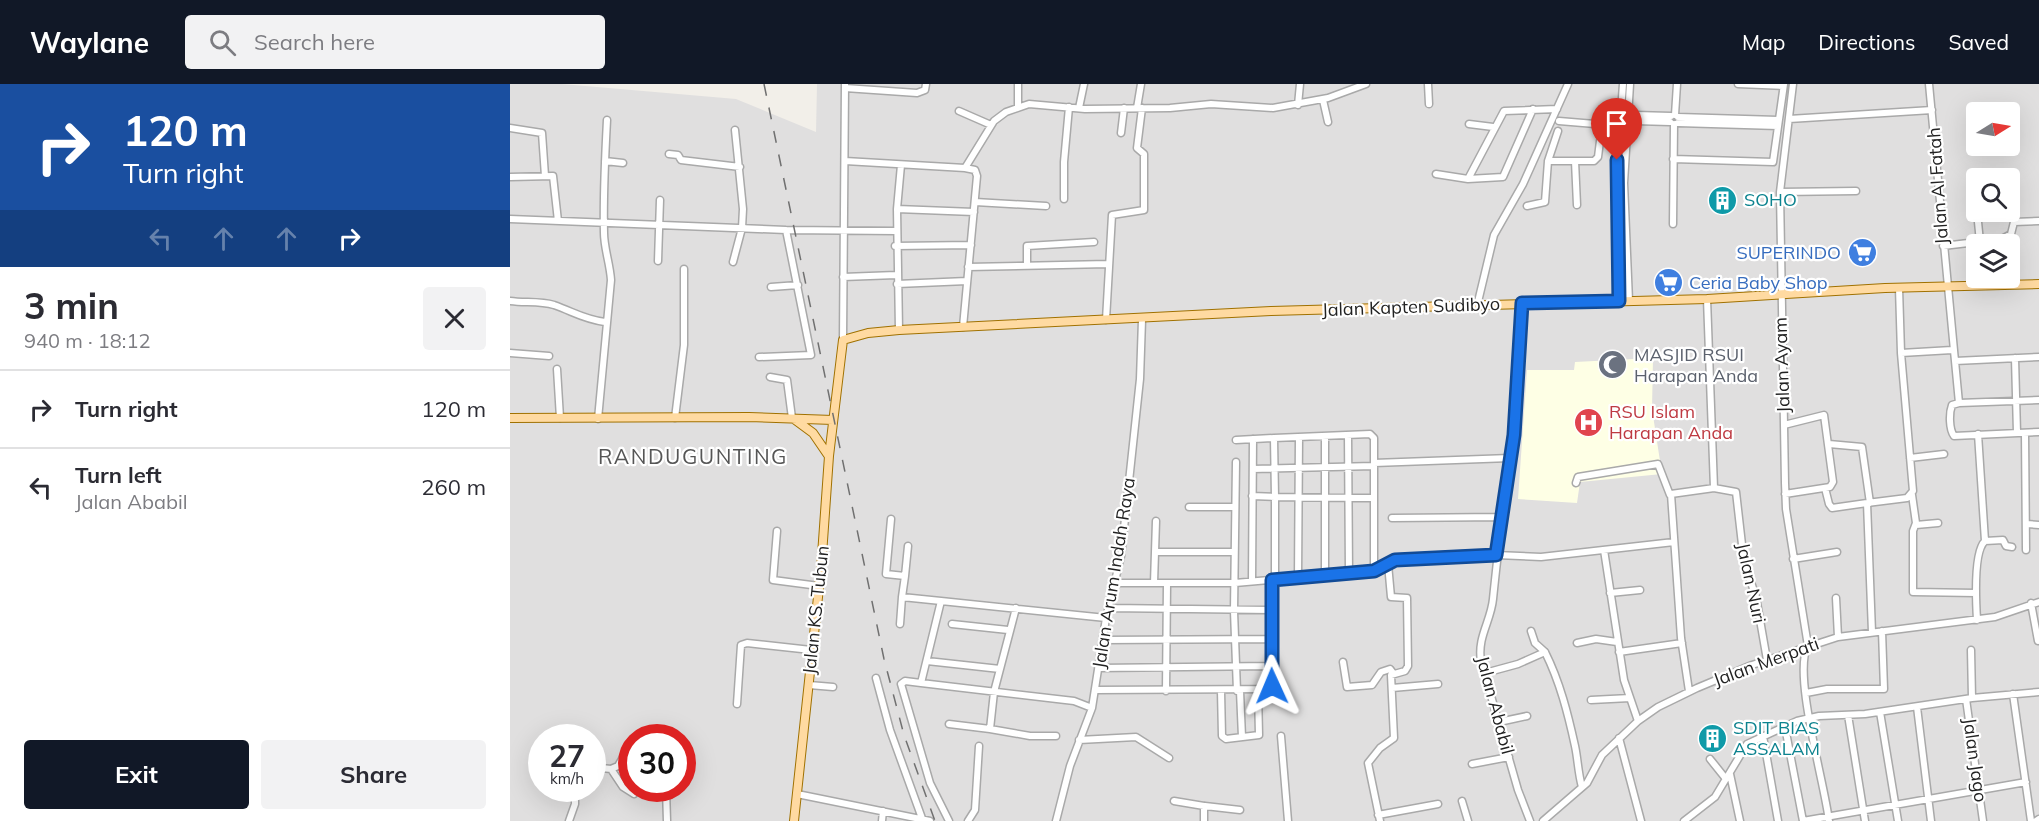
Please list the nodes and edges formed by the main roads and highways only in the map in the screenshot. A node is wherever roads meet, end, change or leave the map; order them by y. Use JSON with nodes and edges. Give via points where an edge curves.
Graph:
{"nodes":[{"id":1,"x":2039,"y":284,"type":"edge"},
{"id":2,"x":836,"y":398,"type":"joint"},
{"id":3,"x":510,"y":418,"type":"edge"},
{"id":4,"x":792,"y":418,"type":"junction"},
{"id":5,"x":833,"y":420,"type":"junction"},
{"id":6,"x":829,"y":456,"type":"junction"},
{"id":7,"x":794,"y":821,"type":"edge"}],
"edges":[{"from":1,"to":2,"type":"main road","name":"Jalan Kapten Sudibyo","via":[[1707,299],[1271,311],[899,330],[843,340]]},
{"from":2,"to":5,"type":"main road","name":"Jalan KS. Tubun"},
{"from":3,"to":4,"type":"main road"},
{"from":4,"to":5,"type":"main road"},
{"from":4,"to":6,"type":"main road","via":[[813,433]]},
{"from":5,"to":6,"type":"main road","name":"Jalan KS. Tubun"},
{"from":6,"to":7,"type":"main road","name":"Jalan KS. Tubun"}]}
